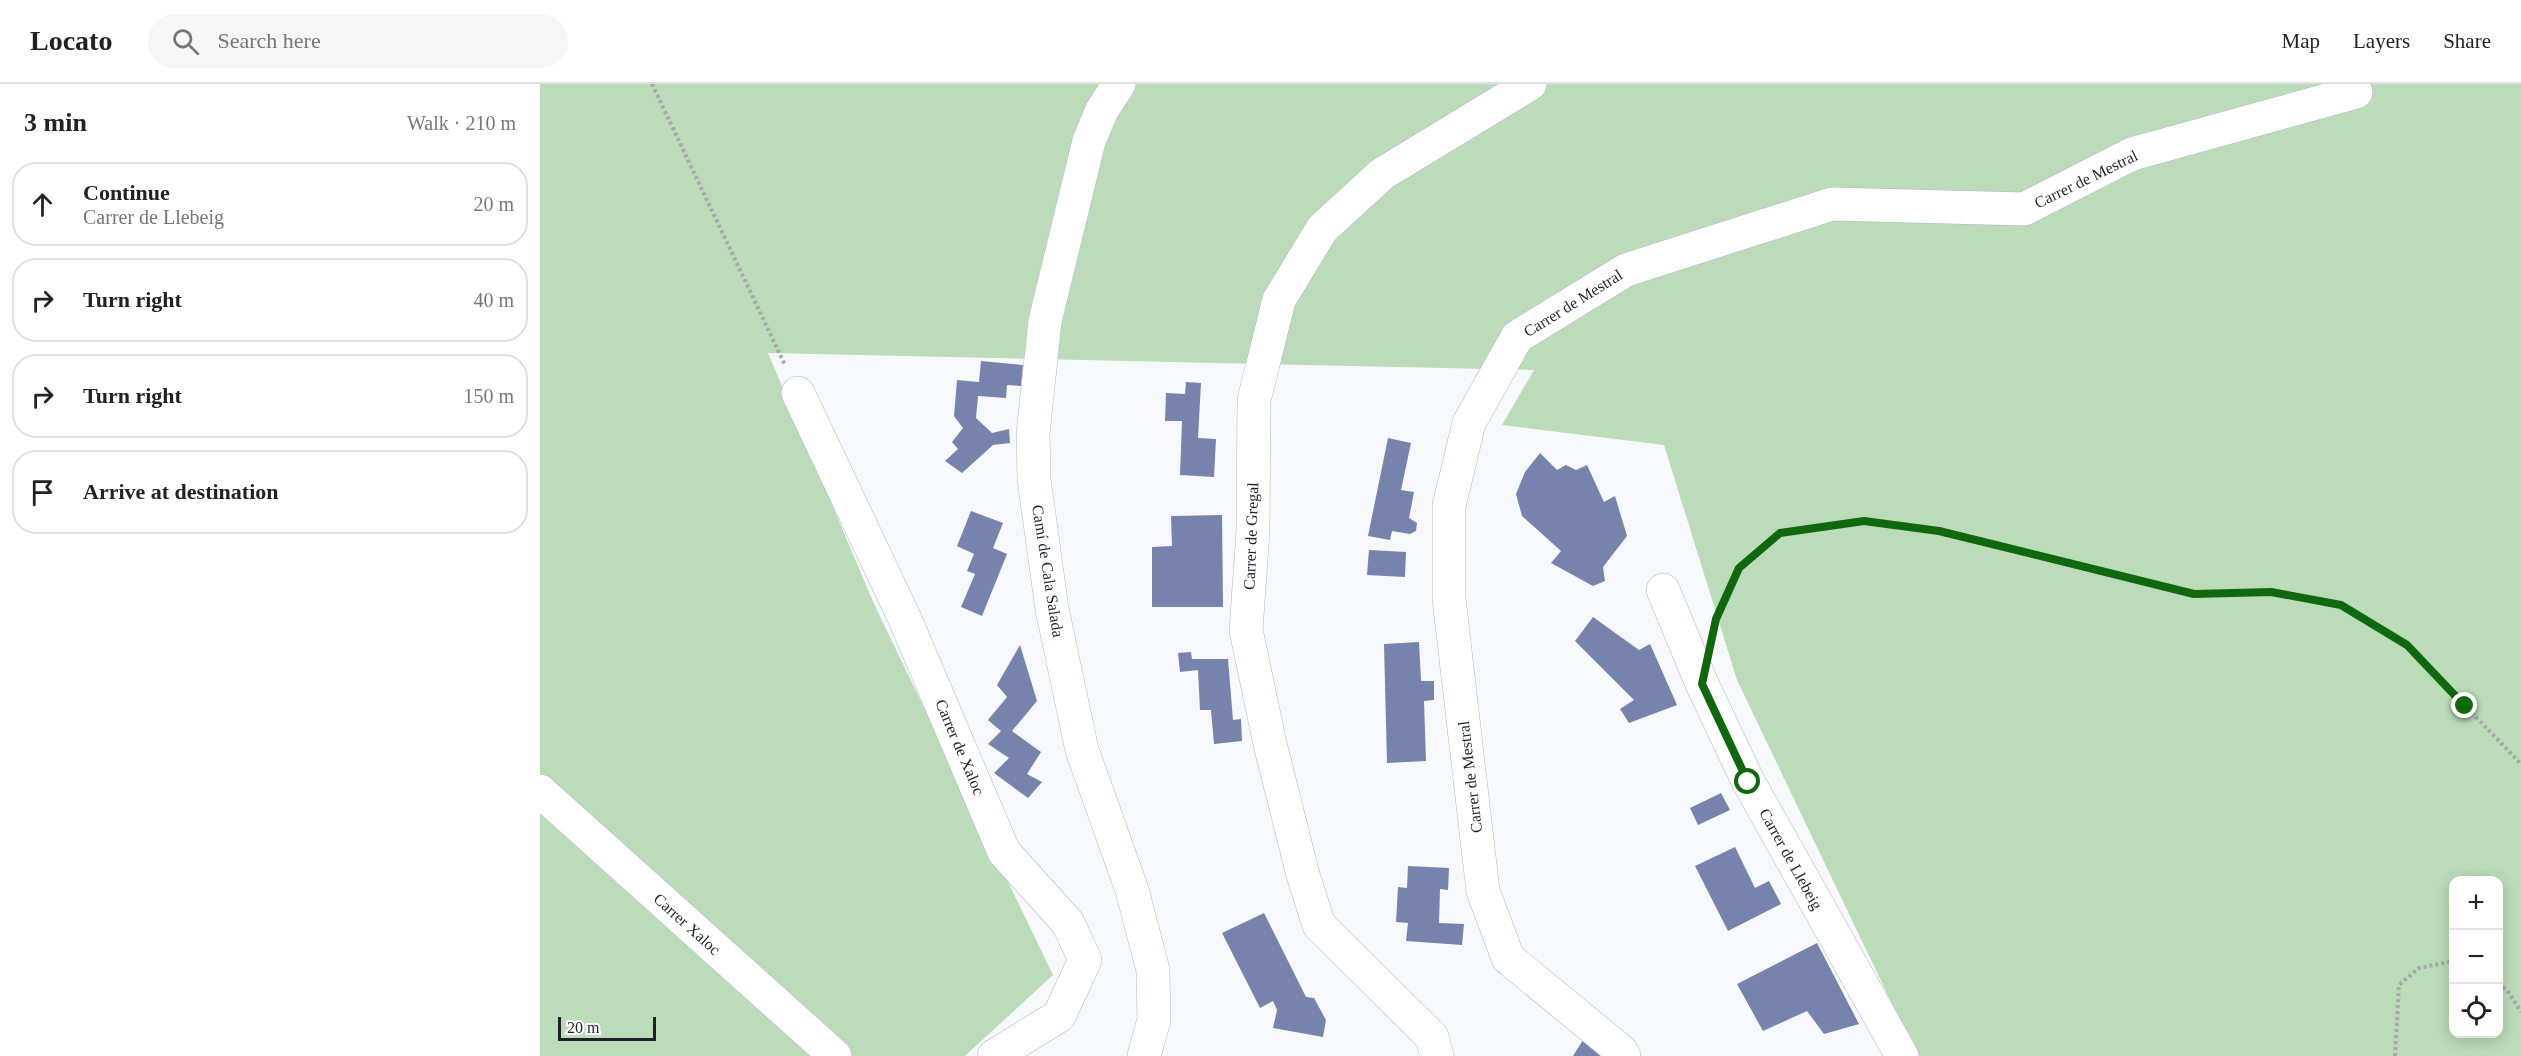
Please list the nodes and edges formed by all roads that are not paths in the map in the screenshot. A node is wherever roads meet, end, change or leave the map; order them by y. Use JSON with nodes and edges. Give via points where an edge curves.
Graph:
{"nodes":[{"id":1,"x":1119,"y":84,"type":"edge"},
{"id":2,"x":1530,"y":84,"type":"edge"},
{"id":3,"x":2356,"y":92,"type":"dead end"},
{"id":4,"x":798,"y":393,"type":"road end"},
{"id":5,"x":1663,"y":590,"type":"dead end"},
{"id":6,"x":540,"y":791,"type":"edge"},
{"id":7,"x":835,"y":1056,"type":"edge"},
{"id":8,"x":994,"y":1056,"type":"edge"},
{"id":9,"x":1144,"y":1056,"type":"edge"},
{"id":10,"x":1437,"y":1056,"type":"edge"},
{"id":11,"x":1624,"y":1056,"type":"edge"},
{"id":12,"x":1902,"y":1056,"type":"edge"}],
"edges":[{"from":1,"to":9,"type":"street","name":"Camí de Cala Salada","via":[[1089,141],[1045,321],[1034,433],[1034,479],[1052,609],[1082,750],[1132,890],[1153,970],[1154,1020]]},
{"from":2,"to":10,"type":"street","name":"Carrer de Gregal","via":[[1382,174],[1322,228],[1279,300],[1254,400],[1253,531],[1246,630],[1303,875],[1318,925],[1432,1037]]},
{"from":3,"to":11,"type":"street","name":"Carrer de Mestral","via":[[2132,154],[2024,208],[1832,204],[1626,270],[1517,337],[1469,423],[1449,506],[1449,599],[1483,891],[1508,958]]},
{"from":4,"to":8,"type":"street","name":"Carrer de Xaloc","via":[[904,617],[1004,852],[1068,923],[1085,960],[1059,1016]]},
{"from":5,"to":12,"type":"street","name":"Carrer de Llebeig","via":[[1748,782]]},
{"from":6,"to":7,"type":"street","name":"Carrer Xaloc"}]}
